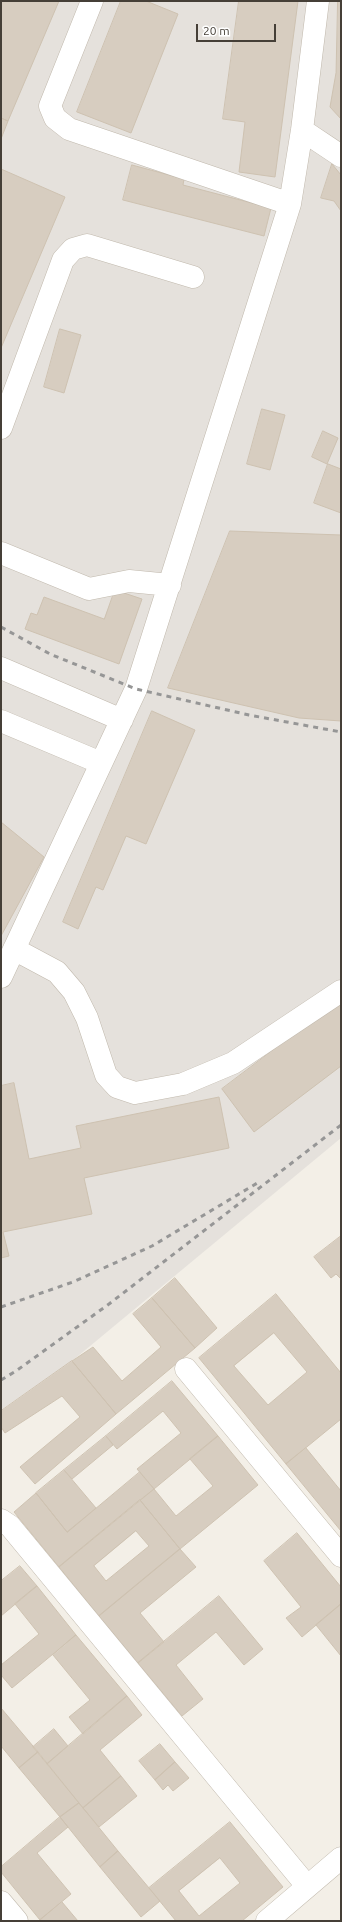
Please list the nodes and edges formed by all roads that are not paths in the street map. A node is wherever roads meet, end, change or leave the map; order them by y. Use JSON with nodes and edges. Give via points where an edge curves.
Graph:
{"nodes":[{"id":1,"x":92,"y":1,"type":"edge"},
{"id":2,"x":318,"y":1,"type":"edge"},
{"id":3,"x":302,"y":130,"type":"junction"},
{"id":4,"x":341,"y":156,"type":"edge"},
{"id":5,"x":290,"y":204,"type":"junction"},
{"id":6,"x":193,"y":277,"type":"dead end"},
{"id":7,"x":1,"y":428,"type":"edge"},
{"id":8,"x":1,"y":553,"type":"edge"},
{"id":9,"x":170,"y":585,"type":"junction"},
{"id":10,"x":1,"y":668,"type":"edge"},
{"id":11,"x":122,"y":720,"type":"junction"},
{"id":12,"x":1,"y":721,"type":"edge"},
{"id":13,"x":101,"y":763,"type":"junction"},
{"id":14,"x":14,"y":949,"type":"junction"},
{"id":15,"x":1,"y":977,"type":"edge"},
{"id":16,"x":341,"y":991,"type":"edge"},
{"id":17,"x":186,"y":1369,"type":"dead end"},
{"id":18,"x":1,"y":1520,"type":"edge"},
{"id":19,"x":341,"y":1556,"type":"edge"},
{"id":20,"x":341,"y":1858,"type":"edge"},
{"id":21,"x":307,"y":1886,"type":"junction"},
{"id":22,"x":1,"y":1902,"type":"edge"},
{"id":23,"x":17,"y":1921,"type":"edge"},
{"id":24,"x":267,"y":1921,"type":"edge"}],
"edges":[{"from":1,"to":5,"type":"street","via":[[50,106],[55,118],[69,129]]},
{"from":2,"to":3,"type":"street"},
{"from":3,"to":4,"type":"street"},
{"from":3,"to":5,"type":"street"},
{"from":5,"to":9,"type":"street"},
{"from":6,"to":7,"type":"street","via":[[87,245],[73,249],[63,260]]},
{"from":8,"to":9,"type":"street","via":[[89,589],[129,581]]},
{"from":9,"to":11,"type":"street","via":[[136,688]]},
{"from":10,"to":11,"type":"street"},
{"from":11,"to":13,"type":"street"},
{"from":12,"to":13,"type":"street"},
{"from":13,"to":14,"type":"street"},
{"from":14,"to":15,"type":"street"},
{"from":14,"to":16,"type":"street","via":[[57,972],[74,992],[87,1018],[106,1075],[117,1087],[135,1092],[183,1084],[233,1063]]},
{"from":17,"to":19,"type":"street"},
{"from":18,"to":21,"type":"street","via":[[10,1526]]},
{"from":20,"to":21,"type":"street"},
{"from":21,"to":24,"type":"street"},
{"from":22,"to":23,"type":"street"}]}
